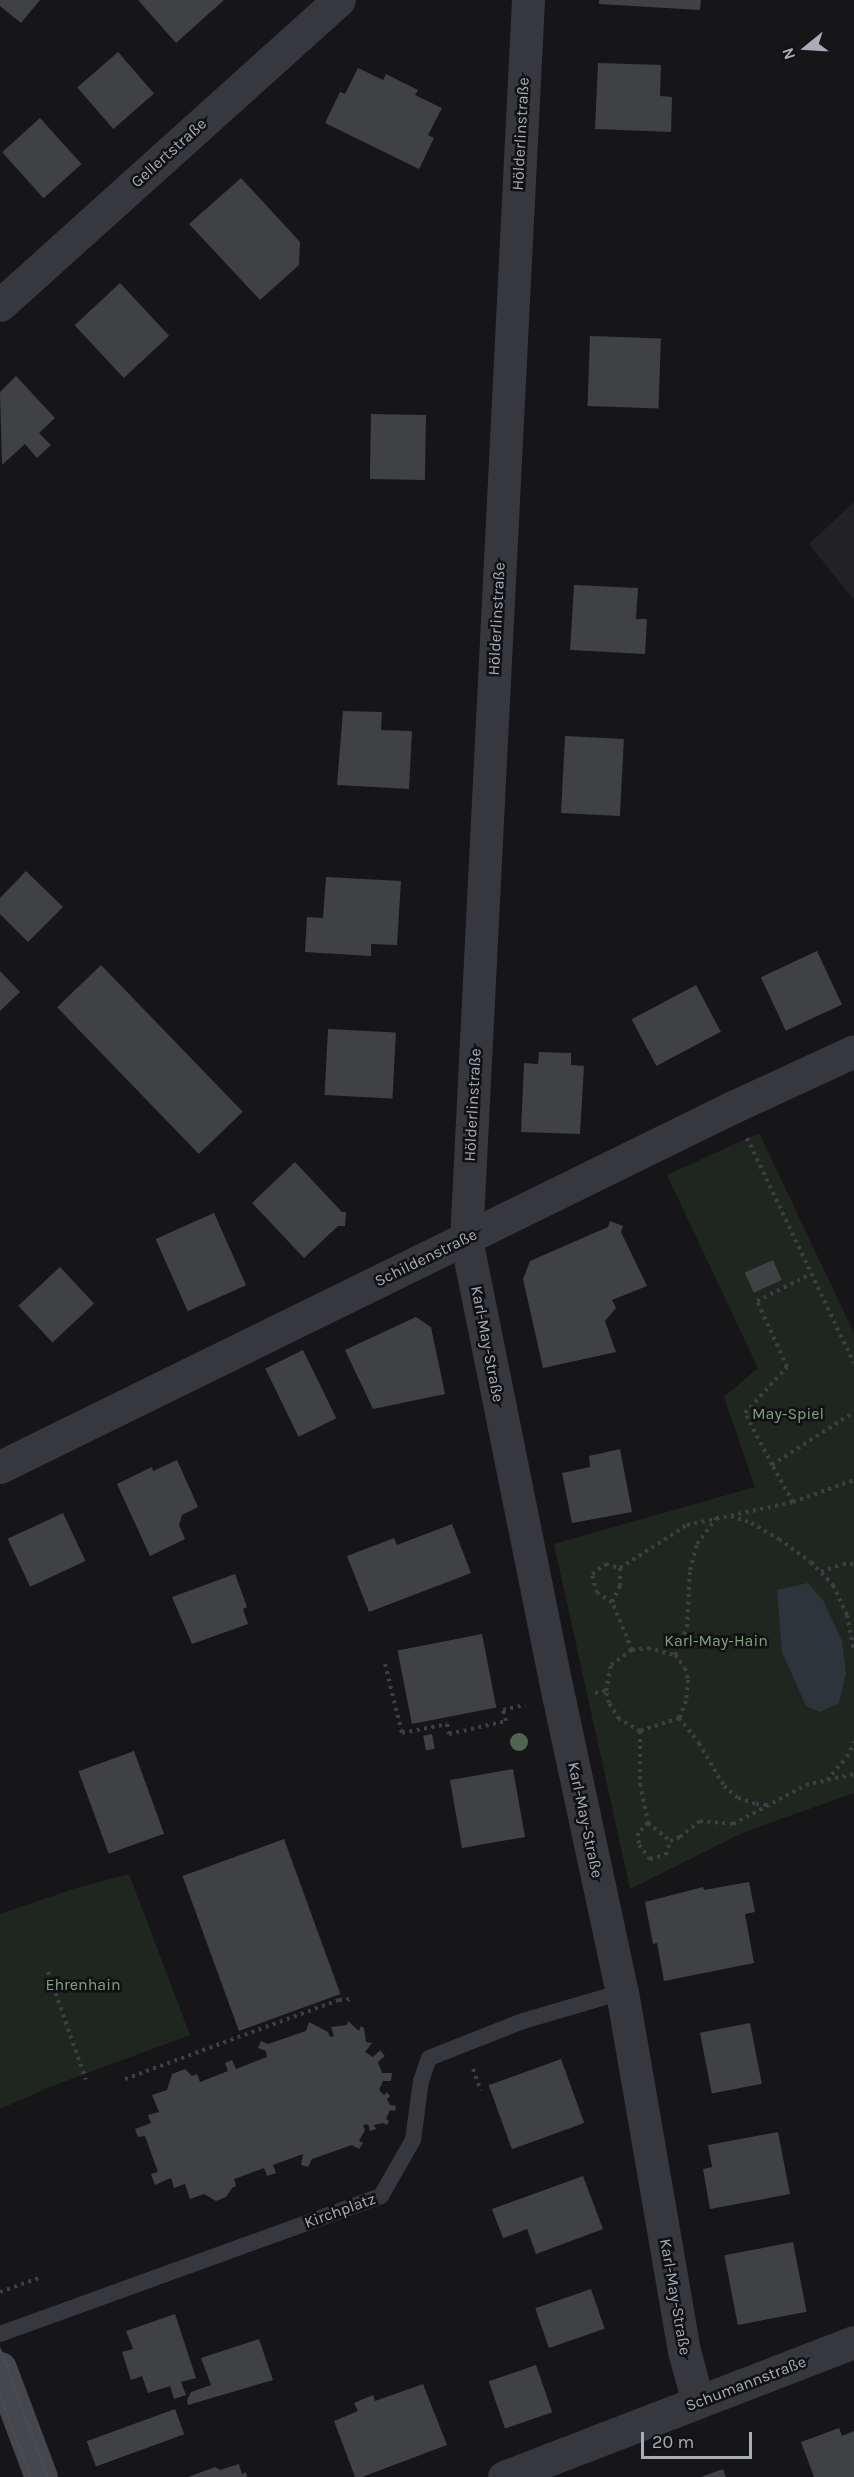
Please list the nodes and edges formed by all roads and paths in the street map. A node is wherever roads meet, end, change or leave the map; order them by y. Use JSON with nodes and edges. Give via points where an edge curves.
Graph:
{"nodes":[{"id":1,"x":339,"y":0,"type":"edge"},
{"id":2,"x":528,"y":0,"type":"edge"},
{"id":3,"x":0,"y":305,"type":"edge"},
{"id":4,"x":854,"y":1051,"type":"edge"},
{"id":5,"x":733,"y":1107,"type":"junction"},
{"id":6,"x":466,"y":1239,"type":"junction"},
{"id":7,"x":811,"y":1274,"type":"junction"},
{"id":8,"x":854,"y":1363,"type":"edge"},
{"id":9,"x":854,"y":1412,"type":"edge"},
{"id":10,"x":772,"y":1465,"type":"junction"},
{"id":11,"x":0,"y":1467,"type":"edge"},
{"id":12,"x":854,"y":1480,"type":"edge"},
{"id":13,"x":793,"y":1502,"type":"junction"},
{"id":14,"x":729,"y":1515,"type":"junction"},
{"id":15,"x":718,"y":1517,"type":"junction"},
{"id":16,"x":854,"y":1564,"type":"edge"},
{"id":17,"x":620,"y":1568,"type":"junction"},
{"id":18,"x":821,"y":1572,"type":"junction"},
{"id":19,"x":612,"y":1602,"type":"junction"},
{"id":20,"x":632,"y":1650,"type":"junction"},
{"id":21,"x":854,"y":1651,"type":"edge"},
{"id":22,"x":675,"y":1655,"type":"junction"},
{"id":23,"x":385,"y":1664,"type":"dead end"},
{"id":24,"x":559,"y":1699,"type":"junction"},
{"id":25,"x":678,"y":1718,"type":"junction"},
{"id":26,"x":640,"y":1731,"type":"junction"},
{"id":27,"x":854,"y":1742,"type":"edge"},
{"id":28,"x":854,"y":1773,"type":"edge"},
{"id":29,"x":827,"y":1781,"type":"junction"},
{"id":30,"x":769,"y":1805,"type":"junction"},
{"id":31,"x":648,"y":1822,"type":"junction"},
{"id":32,"x":670,"y":1841,"type":"junction"},
{"id":33,"x":48,"y":1972,"type":"dead end"},
{"id":34,"x":622,"y":1992,"type":"junction"},
{"id":35,"x":354,"y":1999,"type":"dead end"},
{"id":36,"x":125,"y":2079,"type":"dead end"},
{"id":37,"x":86,"y":2080,"type":"dead end"},
{"id":38,"x":39,"y":2278,"type":"dead end"},
{"id":39,"x":0,"y":2292,"type":"edge"},
{"id":40,"x":0,"y":2334,"type":"edge"},
{"id":41,"x":854,"y":2342,"type":"edge"},
{"id":42,"x":0,"y":2368,"type":"edge"},
{"id":43,"x":698,"y":2402,"type":"junction"},
{"id":44,"x":40,"y":2477,"type":"edge"},
{"id":45,"x":504,"y":2477,"type":"edge"}],
"edges":[{"from":1,"to":3,"type":"street","name":"Gellertstraße"},
{"from":2,"to":6,"type":"street","name":"Hölderlinstraße"},
{"from":4,"to":5,"type":"street","name":"Schildenstraße"},
{"from":5,"to":6,"type":"street","name":"Schildenstraße"},
{"from":5,"to":7,"type":"path"},
{"from":6,"to":11,"type":"street","name":"Schildenstraße"},
{"from":6,"to":24,"type":"street","name":"Karl-May-Straße"},
{"from":7,"to":8,"type":"path"},
{"from":7,"to":10,"type":"path","via":[[757,1301],[787,1367],[746,1413]]},
{"from":9,"to":10,"type":"path"},
{"from":10,"to":13,"type":"path"},
{"from":12,"to":13,"type":"path"},
{"from":13,"to":14,"type":"path"},
{"from":14,"to":15,"type":"path"},
{"from":14,"to":18,"type":"path","via":[[779,1539]]},
{"from":15,"to":17,"type":"path","via":[[687,1525]]},
{"from":15,"to":22,"type":"path","via":[[697,1544],[690,1570],[687,1627]]},
{"from":16,"to":18,"type":"path"},
{"from":17,"to":19,"type":"path","via":[[620,1586]]},
{"from":17,"to":19,"type":"path","via":[[606,1564],[592,1574],[597,1593]]},
{"from":18,"to":21,"type":"path","via":[[833,1585],[847,1615]]},
{"from":19,"to":20,"type":"path"},
{"from":20,"to":22,"type":"path","via":[[659,1649]]},
{"from":20,"to":26,"type":"path","via":[[612,1665],[606,1691],[619,1719]]},
{"from":22,"to":25,"type":"path","via":[[688,1680],[686,1701]]},
{"from":23,"to":24,"type":"path","via":[[402,1733],[447,1724],[449,1734],[506,1721],[503,1710]]},
{"from":24,"to":34,"type":"street","name":"Karl-May-Straße"},
{"from":25,"to":26,"type":"path"},
{"from":25,"to":30,"type":"path","via":[[699,1743],[724,1786],[738,1798]]},
{"from":26,"to":31,"type":"path","via":[[640,1784]]},
{"from":27,"to":29,"type":"path"},
{"from":28,"to":29,"type":"path"},
{"from":29,"to":30,"type":"path","via":[[806,1785]]},
{"from":30,"to":32,"type":"path","via":[[733,1824],[700,1821]]},
{"from":31,"to":32,"type":"path"},
{"from":31,"to":32,"type":"path","via":[[638,1833],[639,1845],[650,1859],[666,1855]]},
{"from":33,"to":37,"type":"path"},
{"from":34,"to":40,"type":"lane","name":"Kirchplatz","via":[[524,2021],[429,2058],[421,2080],[413,2140],[381,2196]]},
{"from":34,"to":43,"type":"street","name":"Karl-May-Straße","via":[[684,2351]]},
{"from":35,"to":36,"type":"path","via":[[339,2000]]},
{"from":38,"to":39,"type":"path"},
{"from":41,"to":43,"type":"street","name":"Schumannstraße"},
{"from":42,"to":44,"type":"main road"},
{"from":43,"to":45,"type":"street","name":"Schumannstraße"}]}
